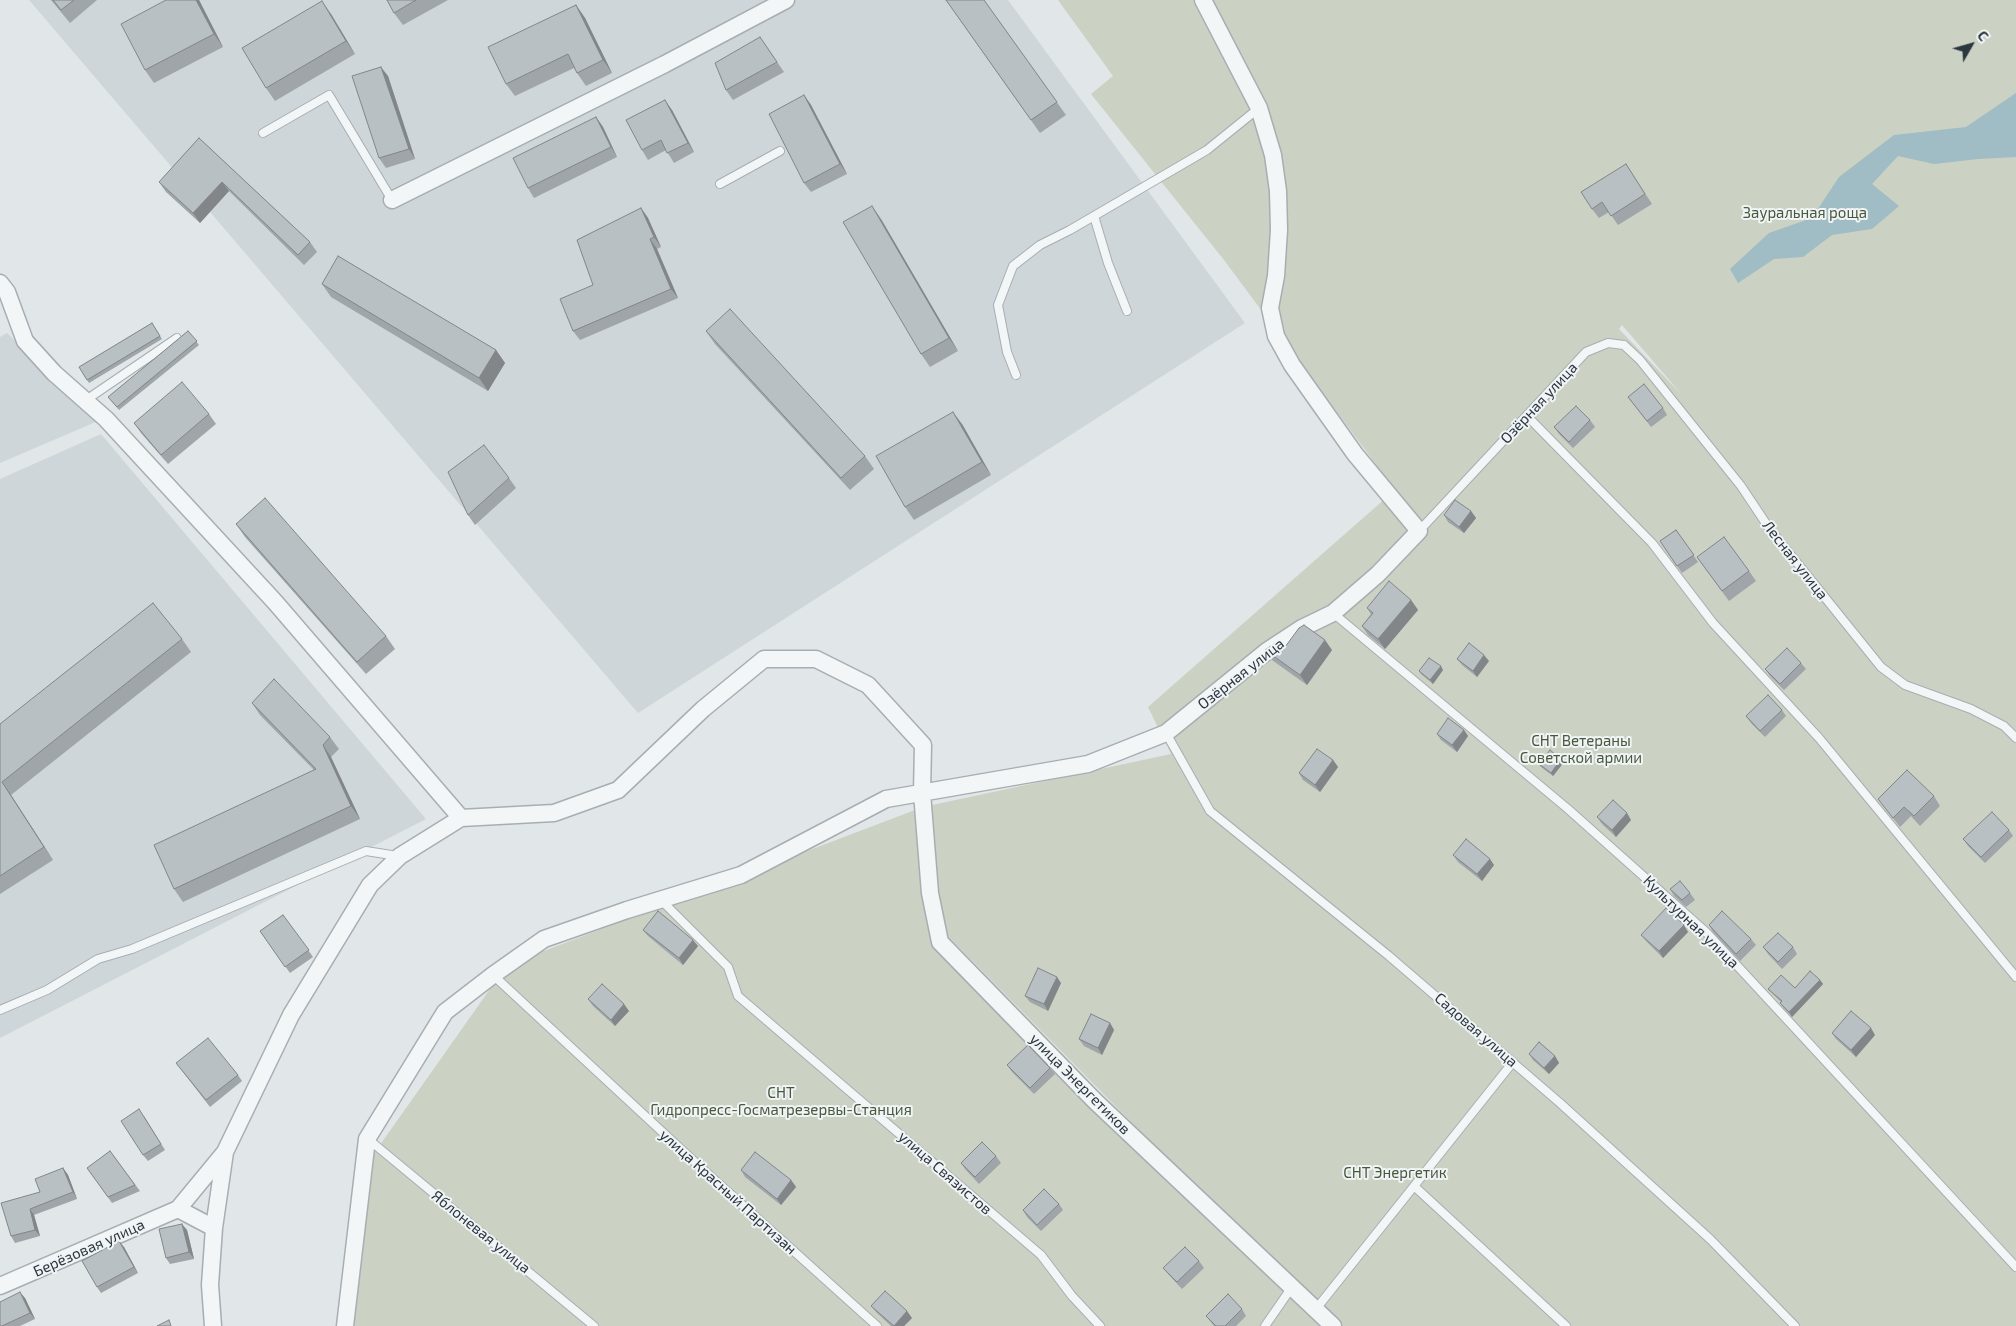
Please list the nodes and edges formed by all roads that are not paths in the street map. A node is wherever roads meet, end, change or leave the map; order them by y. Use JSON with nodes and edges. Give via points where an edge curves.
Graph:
{"nodes":[{"id":1,"x":786,"y":0,"type":"edge"},
{"id":2,"x":1203,"y":0,"type":"edge"},
{"id":3,"x":1259,"y":108,"type":"junction"},
{"id":4,"x":263,"y":133,"type":"dead end"},
{"id":5,"x":780,"y":151,"type":"edge"},
{"id":6,"x":720,"y":184,"type":"dead end"},
{"id":7,"x":392,"y":200,"type":"joint"},
{"id":8,"x":1094,"y":216,"type":"junction"},
{"id":9,"x":0,"y":282,"type":"edge"},
{"id":10,"x":1127,"y":311,"type":"dead end"},
{"id":11,"x":177,"y":338,"type":"edge"},
{"id":12,"x":1608,"y":343,"type":"joint"},
{"id":13,"x":1016,"y":375,"type":"dead end"},
{"id":14,"x":86,"y":400,"type":"junction"},
{"id":15,"x":1527,"y":416,"type":"junction"},
{"id":16,"x":1419,"y":531,"type":"junction"},
{"id":17,"x":1333,"y":613,"type":"junction"},
{"id":18,"x":1166,"y":733,"type":"junction"},
{"id":19,"x":2016,"y":738,"type":"edge"},
{"id":20,"x":922,"y":793,"type":"junction"},
{"id":21,"x":461,"y":818,"type":"junction"},
{"id":22,"x":400,"y":856,"type":"junction"},
{"id":23,"x":660,"y":900,"type":"junction"},
{"id":24,"x":493,"y":975,"type":"junction"},
{"id":25,"x":2016,"y":977,"type":"edge"},
{"id":26,"x":0,"y":1010,"type":"edge"},
{"id":27,"x":1513,"y":1062,"type":"junction"},
{"id":28,"x":367,"y":1139,"type":"junction"},
{"id":29,"x":225,"y":1152,"type":"junction"},
{"id":30,"x":1414,"y":1186,"type":"junction"},
{"id":31,"x":178,"y":1209,"type":"junction"},
{"id":32,"x":214,"y":1228,"type":"junction"},
{"id":33,"x":2016,"y":1267,"type":"edge"},
{"id":34,"x":0,"y":1286,"type":"edge"},
{"id":35,"x":1292,"y":1286,"type":"junction"},
{"id":36,"x":1316,"y":1309,"type":"junction"},
{"id":37,"x":213,"y":1326,"type":"edge"},
{"id":38,"x":345,"y":1326,"type":"edge"},
{"id":39,"x":594,"y":1326,"type":"edge"},
{"id":40,"x":877,"y":1326,"type":"edge"},
{"id":41,"x":1100,"y":1326,"type":"edge"},
{"id":42,"x":1265,"y":1326,"type":"edge"},
{"id":43,"x":1334,"y":1326,"type":"edge"},
{"id":44,"x":1566,"y":1326,"type":"edge"},
{"id":45,"x":1795,"y":1326,"type":"edge"}],
"edges":[{"from":1,"to":7,"type":"street"},
{"from":2,"to":3,"type":"street"},
{"from":3,"to":8,"type":"lane","via":[[1207,150]]},
{"from":3,"to":16,"type":"street","via":[[1274,155],[1278,192],[1276,276],[1270,308],[1276,336],[1355,454]]},
{"from":4,"to":7,"type":"lane","via":[[329,95]]},
{"from":5,"to":6,"type":"lane"},
{"from":8,"to":10,"type":"lane"},
{"from":8,"to":13,"type":"lane","via":[[1040,245],[1013,266],[998,305],[1007,352]]},
{"from":9,"to":14,"type":"street","via":[[8,292],[25,341],[54,373]]},
{"from":11,"to":14,"type":"lane"},
{"from":12,"to":15,"type":"lane","name":"Озёрная улица","via":[[1586,352]]},
{"from":12,"to":19,"type":"lane","name":"Лесная улица","via":[[1624,345],[1640,360],[1881,667],[1905,684],[1971,709],[2004,726]]},
{"from":14,"to":21,"type":"street","via":[[275,602]]},
{"from":15,"to":16,"type":"lane","name":"Озёрная улица"},
{"from":15,"to":25,"type":"lane","via":[[1652,543],[1713,623],[1818,738]]},
{"from":16,"to":17,"type":"street","name":"Озёрная улица","via":[[1378,574]]},
{"from":17,"to":18,"type":"street","name":"Озёрная улица","via":[[1267,651]]},
{"from":17,"to":33,"type":"lane","name":"Культурная улица","via":[[1560,803],[1706,932]]},
{"from":18,"to":20,"type":"street","name":"Озёрная улица","via":[[1088,764]]},
{"from":18,"to":27,"type":"lane","name":"Садовая улица","via":[[1210,811],[1390,956]]},
{"from":20,"to":21,"type":"street","name":"улица Энергетиков","via":[[923,745],[868,685],[816,659],[764,658],[703,709],[618,790],[554,813]]},
{"from":20,"to":23,"type":"street","name":"Озёрная улица","via":[[886,799],[741,875]]},
{"from":20,"to":35,"type":"street","name":"улица Энергетиков","via":[[930,893],[940,942],[1094,1102]]},
{"from":21,"to":22,"type":"street"},
{"from":22,"to":26,"type":"lane","via":[[366,851],[132,950],[98,959],[48,990]]},
{"from":22,"to":29,"type":"street","via":[[370,885],[291,1015]]},
{"from":23,"to":24,"type":"street","name":"Озёрная улица","via":[[544,939]]},
{"from":23,"to":41,"type":"lane","name":"улица Связистов","via":[[728,967],[738,996],[1042,1256]]},
{"from":24,"to":28,"type":"street","name":"Озёрная улица","via":[[445,1012]]},
{"from":24,"to":40,"type":"lane","name":"улица Красный Партизан"},
{"from":27,"to":30,"type":"lane"},
{"from":27,"to":45,"type":"lane","name":"Садовая улица","via":[[1710,1239]]},
{"from":28,"to":38,"type":"street"},
{"from":28,"to":39,"type":"lane","name":"Яблоневая улица"},
{"from":29,"to":31,"type":"street"},
{"from":29,"to":32,"type":"street"},
{"from":30,"to":36,"type":"lane"},
{"from":30,"to":44,"type":"lane"},
{"from":31,"to":32,"type":"street"},
{"from":31,"to":34,"type":"street","name":"Берёзовая улица"},
{"from":32,"to":37,"type":"street","via":[[210,1285]]},
{"from":35,"to":36,"type":"street","name":"улица Энергетиков"},
{"from":35,"to":42,"type":"lane"},
{"from":36,"to":43,"type":"street","name":"улица Энергетиков"}]}
